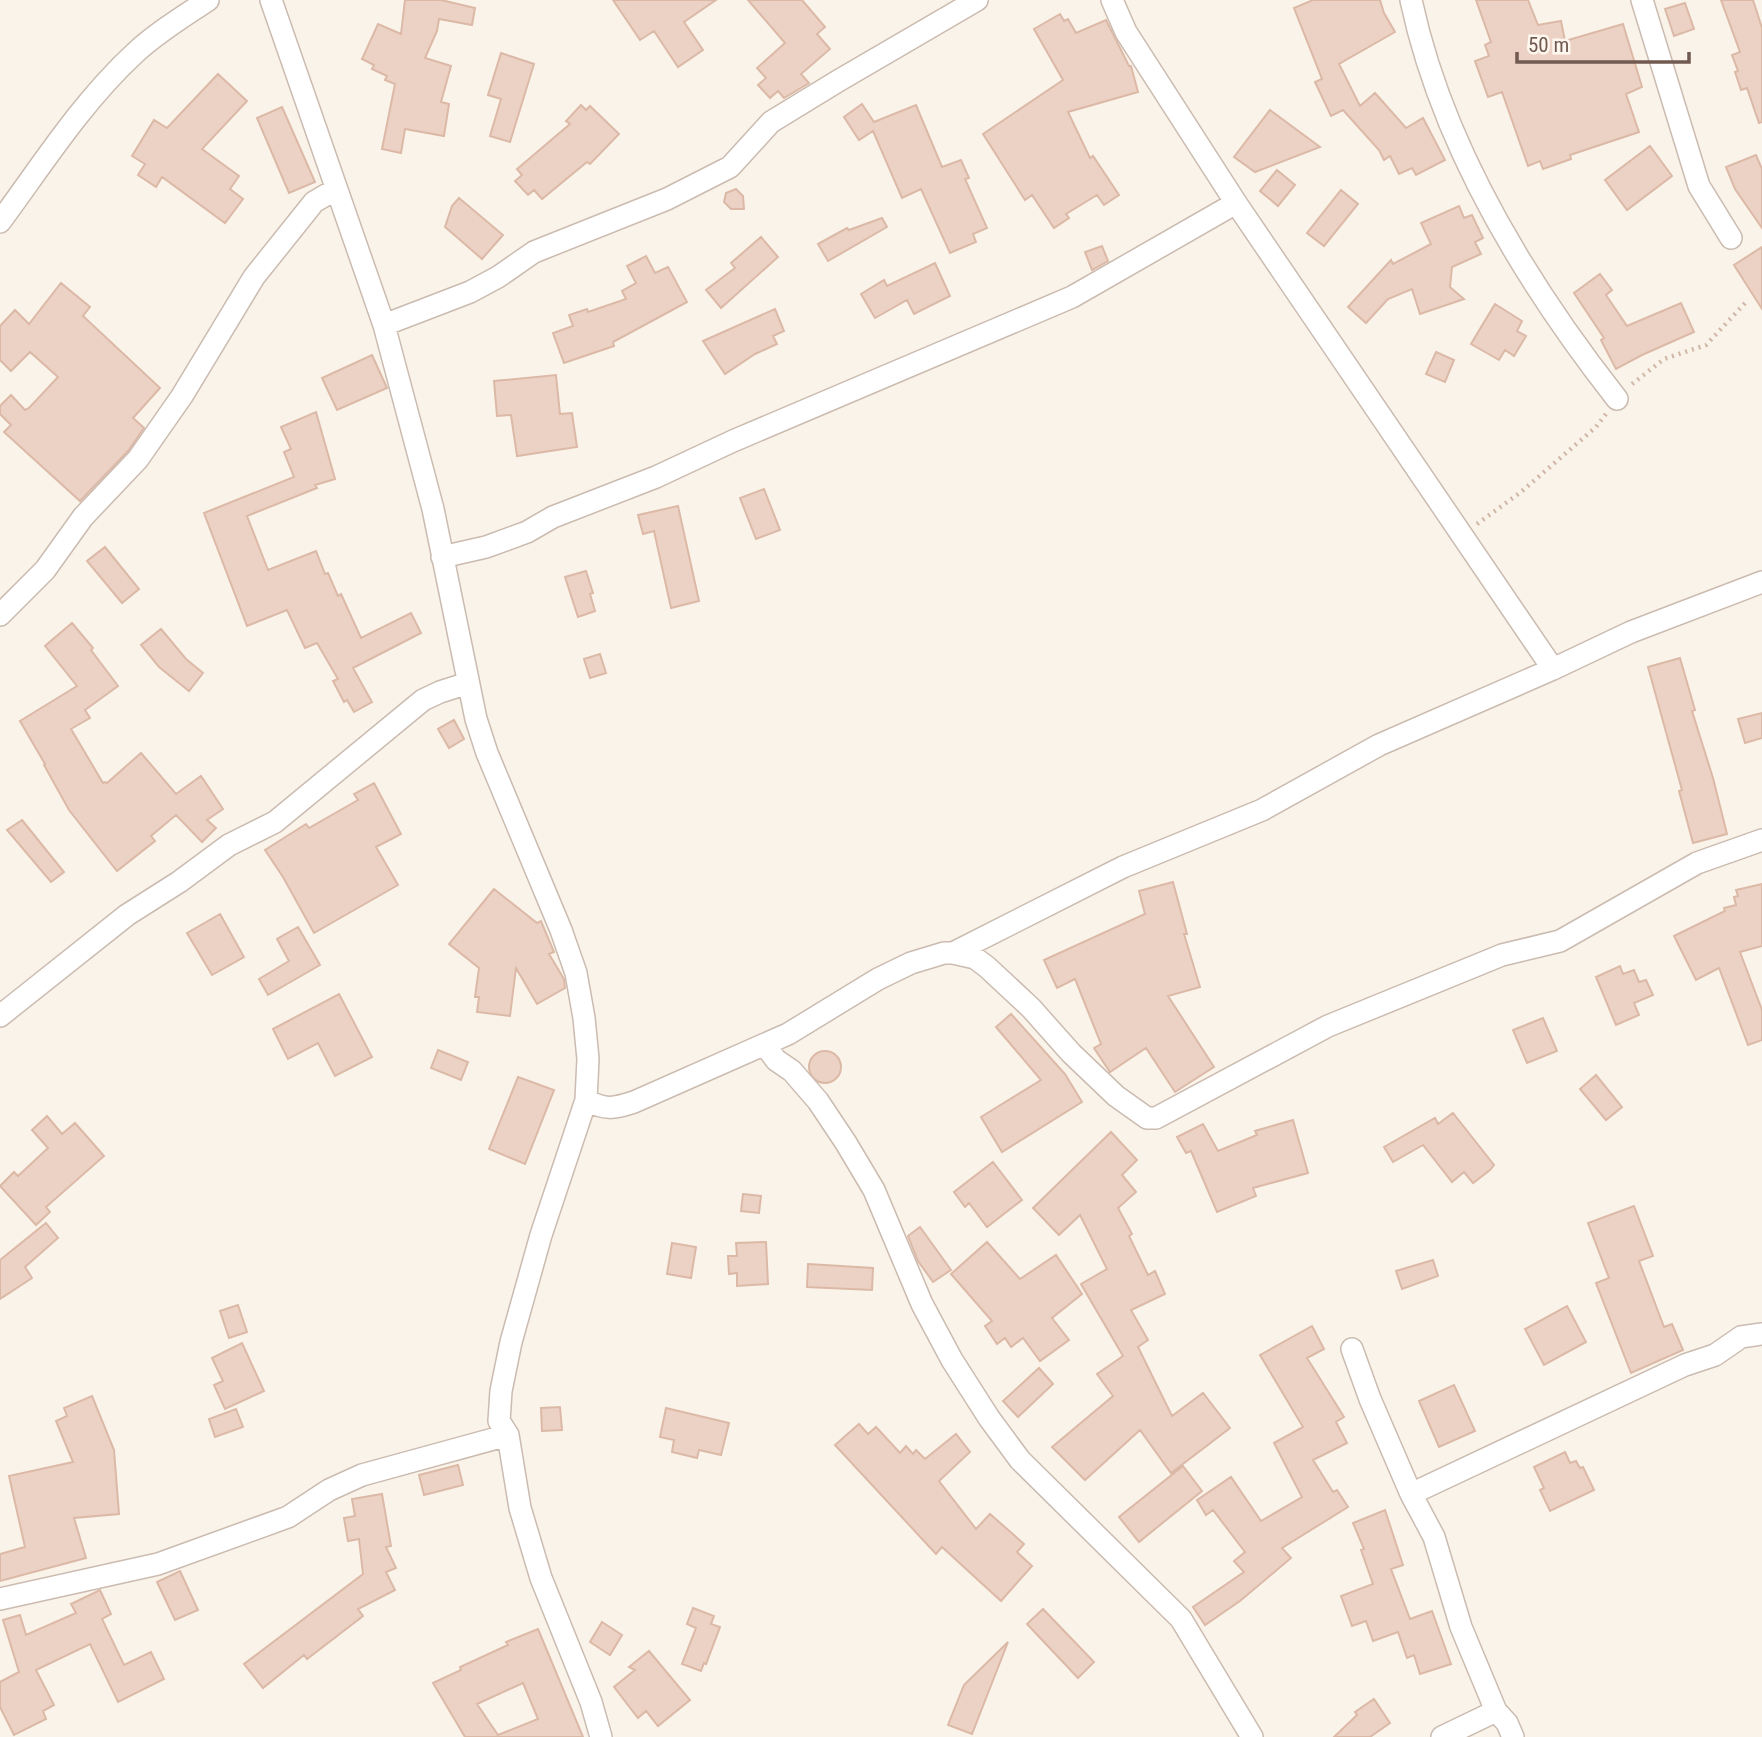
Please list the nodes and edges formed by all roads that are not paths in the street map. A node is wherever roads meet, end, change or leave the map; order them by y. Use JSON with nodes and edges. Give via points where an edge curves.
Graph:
{"nodes":[{"id":1,"x":208,"y":0,"type":"edge"},
{"id":2,"x":271,"y":0,"type":"edge"},
{"id":3,"x":977,"y":0,"type":"edge"},
{"id":4,"x":1112,"y":0,"type":"edge"},
{"id":5,"x":1411,"y":0,"type":"edge"},
{"id":6,"x":1642,"y":0,"type":"edge"},
{"id":7,"x":336,"y":188,"type":"junction"},
{"id":8,"x":7,"y":197,"type":"edge"},
{"id":9,"x":1236,"y":203,"type":"junction"},
{"id":10,"x":0,"y":222,"type":"edge"},
{"id":11,"x":1731,"y":237,"type":"dead end"},
{"id":12,"x":384,"y":325,"type":"junction"},
{"id":13,"x":1618,"y":399,"type":"dead end"},
{"id":14,"x":442,"y":557,"type":"junction"},
{"id":15,"x":1762,"y":582,"type":"edge"},
{"id":16,"x":0,"y":615,"type":"edge"},
{"id":17,"x":1553,"y":670,"type":"junction"},
{"id":18,"x":468,"y":684,"type":"junction"},
{"id":19,"x":1762,"y":840,"type":"edge"},
{"id":20,"x":953,"y":953,"type":"junction"},
{"id":21,"x":0,"y":1016,"type":"edge"},
{"id":22,"x":765,"y":1045,"type":"junction"},
{"id":23,"x":586,"y":1100,"type":"junction"},
{"id":24,"x":1762,"y":1334,"type":"edge"},
{"id":25,"x":1352,"y":1349,"type":"dead end"},
{"id":26,"x":508,"y":1435,"type":"junction"},
{"id":27,"x":1410,"y":1494,"type":"junction"},
{"id":28,"x":0,"y":1599,"type":"edge"},
{"id":29,"x":1496,"y":1712,"type":"junction"},
{"id":30,"x":597,"y":1736,"type":"edge"},
{"id":31,"x":1252,"y":1737,"type":"edge"},
{"id":32,"x":1442,"y":1737,"type":"edge"},
{"id":33,"x":1513,"y":1737,"type":"edge"}],
"edges":[{"from":1,"to":8,"type":"street","via":[[135,53]]},
{"from":2,"to":7,"type":"street"},
{"from":3,"to":12,"type":"street","via":[[771,122],[730,167],[667,199],[534,252],[470,292]]},
{"from":4,"to":9,"type":"street","via":[[1126,32]]},
{"from":5,"to":13,"type":"street","via":[[1423,53],[1477,182],[1543,296]]},
{"from":6,"to":11,"type":"street","via":[[1699,186]]},
{"from":7,"to":12,"type":"street"},
{"from":7,"to":16,"type":"street","via":[[314,202],[254,277],[182,396],[138,458],[83,517],[45,570]]},
{"from":8,"to":10,"type":"street"},
{"from":9,"to":14,"type":"street","via":[[1072,297],[527,532]]},
{"from":9,"to":17,"type":"street"},
{"from":12,"to":14,"type":"street"},
{"from":14,"to":18,"type":"street"},
{"from":15,"to":17,"type":"street","via":[[1631,632]]},
{"from":17,"to":20,"type":"street","via":[[1379,745],[1262,810],[1124,867]]},
{"from":18,"to":21,"type":"street","via":[[423,700],[275,822],[229,845],[127,915]]},
{"from":18,"to":23,"type":"street","via":[[487,753],[576,973],[588,1059]]},
{"from":19,"to":20,"type":"street","via":[[1697,863],[1560,941],[1502,956],[1328,1026],[1156,1118],[1147,1118],[1116,1096],[987,967],[975,958]]},
{"from":20,"to":22,"type":"street","via":[[889,974]]},
{"from":22,"to":23,"type":"street","via":[[615,1108]]},
{"from":22,"to":31,"type":"street","via":[[818,1101],[846,1143],[874,1190],[940,1338],[989,1418],[1020,1460],[1181,1619]]},
{"from":23,"to":26,"type":"street","via":[[511,1342],[499,1421]]},
{"from":24,"to":27,"type":"street","via":[[1741,1337],[1715,1355]]},
{"from":25,"to":27,"type":"street"},
{"from":26,"to":28,"type":"street","via":[[362,1475],[288,1517],[158,1563]]},
{"from":26,"to":30,"type":"street","via":[[520,1508],[541,1578],[591,1702]]},
{"from":27,"to":29,"type":"street","via":[[1434,1536],[1461,1627]]},
{"from":29,"to":32,"type":"street"},
{"from":29,"to":33,"type":"street"}]}
